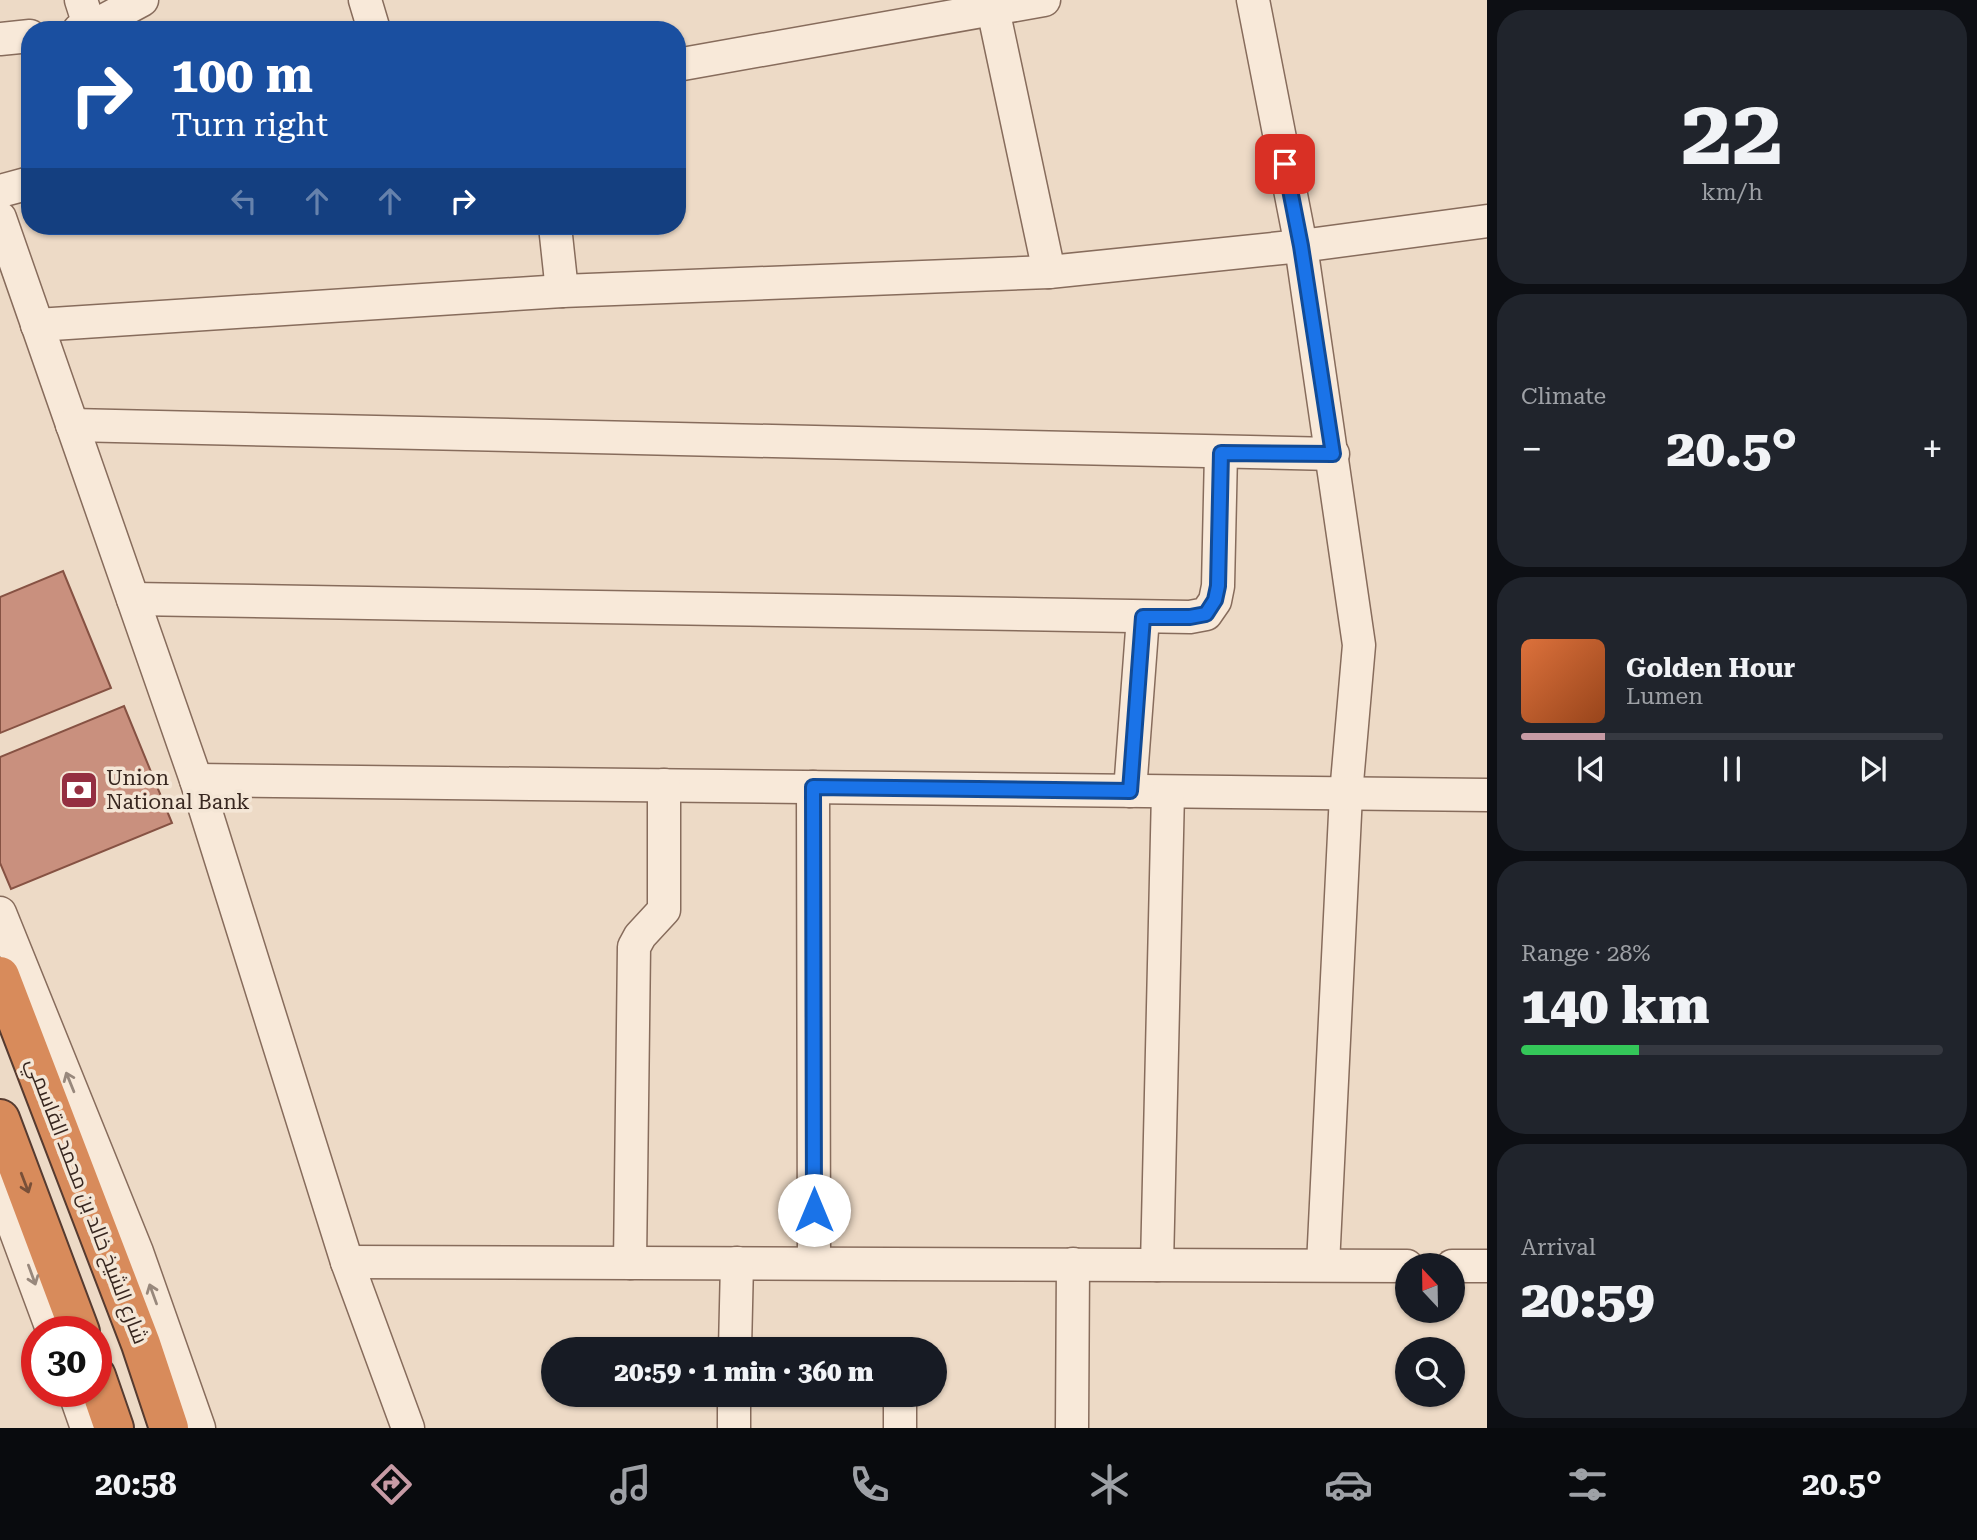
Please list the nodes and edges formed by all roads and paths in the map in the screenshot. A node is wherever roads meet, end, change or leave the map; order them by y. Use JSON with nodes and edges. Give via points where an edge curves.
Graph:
{"nodes":[{"id":1,"x":142,"y":0,"type":"edge"},
{"id":2,"x":365,"y":0,"type":"edge"},
{"id":3,"x":1044,"y":0,"type":"edge"},
{"id":4,"x":1253,"y":0,"type":"edge"},
{"id":5,"x":993,"y":9,"type":"junction"},
{"id":6,"x":83,"y":19,"type":"edge"},
{"id":7,"x":371,"y":21,"type":"edge"},
{"id":8,"x":21,"y":37,"type":"edge"},
{"id":9,"x":0,"y":39,"type":"edge"},
{"id":10,"x":686,"y":63,"type":"edge"},
{"id":11,"x":21,"y":185,"type":"edge"},
{"id":12,"x":0,"y":191,"type":"edge"},
{"id":13,"x":0,"y":218,"type":"edge"},
{"id":14,"x":1487,"y":221,"type":"edge"},
{"id":15,"x":556,"y":235,"type":"edge"},
{"id":16,"x":1301,"y":246,"type":"junction"},
{"id":17,"x":1049,"y":272,"type":"junction"},
{"id":18,"x":562,"y":291,"type":"junction"},
{"id":19,"x":37,"y":325,"type":"junction"},
{"id":20,"x":72,"y":425,"type":"junction"},
{"id":21,"x":1221,"y":453,"type":"junction"},
{"id":22,"x":1333,"y":454,"type":"junction"},
{"id":23,"x":133,"y":599,"type":"junction"},
{"id":24,"x":1143,"y":617,"type":"junction"},
{"id":25,"x":196,"y":780,"type":"junction"},
{"id":26,"x":664,"y":785,"type":"junction"},
{"id":27,"x":813,"y":787,"type":"junction"},
{"id":28,"x":1130,"y":791,"type":"junction"},
{"id":29,"x":1168,"y":792,"type":"junction"},
{"id":30,"x":1346,"y":794,"type":"junction"},
{"id":31,"x":1487,"y":795,"type":"edge"},
{"id":32,"x":0,"y":913,"type":"edge"},
{"id":33,"x":0,"y":976,"type":"edge"},
{"id":34,"x":0,"y":1119,"type":"edge"},
{"id":35,"x":0,"y":1189,"type":"edge"},
{"id":36,"x":8,"y":1236,"type":"edge"},
{"id":37,"x":347,"y":1262,"type":"junction"},
{"id":38,"x":630,"y":1263,"type":"junction"},
{"id":39,"x":737,"y":1263,"type":"junction"},
{"id":40,"x":814,"y":1263,"type":"junction"},
{"id":41,"x":1073,"y":1265,"type":"junction"},
{"id":42,"x":1157,"y":1265,"type":"junction"},
{"id":43,"x":1323,"y":1265,"type":"junction"},
{"id":44,"x":1395,"y":1266,"type":"edge"},
{"id":45,"x":1465,"y":1266,"type":"edge"},
{"id":46,"x":1487,"y":1266,"type":"edge"},
{"id":47,"x":46,"y":1316,"type":"edge"},
{"id":48,"x":74,"y":1316,"type":"edge"},
{"id":49,"x":735,"y":1337,"type":"edge"},
{"id":50,"x":154,"y":1339,"type":"junction"},
{"id":51,"x":80,"y":1407,"type":"edge"},
{"id":52,"x":107,"y":1407,"type":"edge"},
{"id":53,"x":734,"y":1407,"type":"edge"},
{"id":54,"x":900,"y":1407,"type":"edge"},
{"id":55,"x":87,"y":1428,"type":"edge"},
{"id":56,"x":114,"y":1428,"type":"edge"},
{"id":57,"x":169,"y":1428,"type":"edge"},
{"id":58,"x":199,"y":1428,"type":"edge"},
{"id":59,"x":408,"y":1428,"type":"edge"},
{"id":60,"x":734,"y":1428,"type":"edge"},
{"id":61,"x":900,"y":1428,"type":"edge"},
{"id":62,"x":1072,"y":1428,"type":"edge"}],
"edges":[{"from":1,"to":6,"type":"street"},
{"from":2,"to":7,"type":"street"},
{"from":3,"to":5,"type":"street"},
{"from":4,"to":16,"type":"street"},
{"from":5,"to":10,"type":"street"},
{"from":5,"to":17,"type":"street"},
{"from":8,"to":9,"type":"street"},
{"from":11,"to":12,"type":"street"},
{"from":13,"to":19,"type":"street"},
{"from":14,"to":16,"type":"street"},
{"from":15,"to":18,"type":"street"},
{"from":16,"to":17,"type":"street"},
{"from":16,"to":22,"type":"street"},
{"from":17,"to":18,"type":"street"},
{"from":18,"to":19,"type":"street"},
{"from":19,"to":20,"type":"street"},
{"from":20,"to":21,"type":"street"},
{"from":20,"to":23,"type":"street"},
{"from":21,"to":22,"type":"street"},
{"from":21,"to":24,"type":"street","via":[[1215,600],[1206,614],[1198,616]]},
{"from":22,"to":30,"type":"street","via":[[1359,645]]},
{"from":23,"to":24,"type":"street"},
{"from":23,"to":25,"type":"street"},
{"from":24,"to":28,"type":"street"},
{"from":25,"to":26,"type":"street"},
{"from":25,"to":37,"type":"street"},
{"from":26,"to":27,"type":"street"},
{"from":26,"to":38,"type":"street","via":[[664,910],[634,947]]},
{"from":27,"to":28,"type":"street"},
{"from":27,"to":40,"type":"street"},
{"from":28,"to":29,"type":"street"},
{"from":29,"to":30,"type":"street"},
{"from":29,"to":42,"type":"street"},
{"from":30,"to":31,"type":"street"},
{"from":30,"to":43,"type":"street"},
{"from":50,"to":32,"type":"street","one_way":true,"via":[[89,1130]]},
{"from":33,"to":50,"type":"highway","name":"شارع الشيخ خالد بن محمد القاسمي"},
{"from":34,"to":48,"type":"highway","one_way":true},
{"from":35,"to":36,"type":"street"},
{"from":36,"to":47,"type":"street","one_way":true},
{"from":37,"to":38,"type":"street"},
{"from":37,"to":59,"type":"street"},
{"from":38,"to":39,"type":"street"},
{"from":39,"to":40,"type":"street"},
{"from":39,"to":49,"type":"street"},
{"from":40,"to":41,"type":"street"},
{"from":41,"to":42,"type":"street"},
{"from":41,"to":62,"type":"street"},
{"from":42,"to":43,"type":"street"},
{"from":43,"to":44,"type":"street"},
{"from":45,"to":46,"type":"street"},
{"from":50,"to":57,"type":"highway","name":"شارع الشيخ خالد بن محمد القاسمي"},
{"from":50,"to":58,"type":"street"},
{"from":51,"to":55,"type":"street"},
{"from":52,"to":56,"type":"highway"},
{"from":53,"to":60,"type":"street"},
{"from":54,"to":61,"type":"street"}]}
